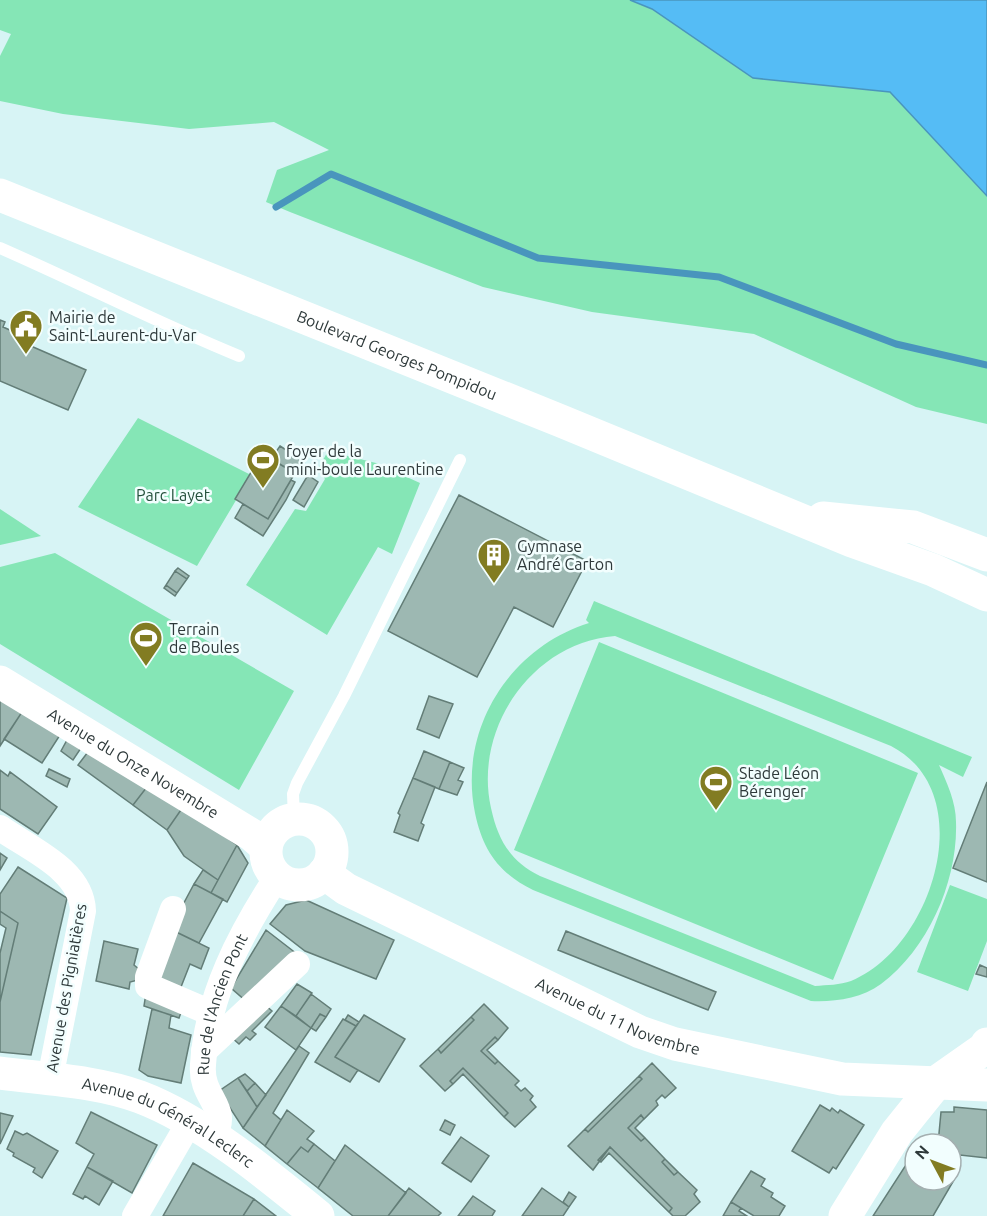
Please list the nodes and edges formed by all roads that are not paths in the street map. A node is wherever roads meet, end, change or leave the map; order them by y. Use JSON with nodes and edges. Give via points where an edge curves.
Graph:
{"nodes":[{"id":1,"x":0,"y":195,"type":"edge"},
{"id":2,"x":0,"y":248,"type":"edge"},
{"id":3,"x":239,"y":356,"type":"dead end"},
{"id":4,"x":460,"y":460,"type":"dead end"},
{"id":5,"x":792,"y":516,"type":"junction"},
{"id":6,"x":987,"y":555,"type":"edge"},
{"id":7,"x":987,"y":595,"type":"edge"},
{"id":8,"x":0,"y":682,"type":"edge"},
{"id":9,"x":294,"y":819,"type":"junction"},
{"id":10,"x":0,"y":828,"type":"edge"},
{"id":11,"x":271,"y":862,"type":"junction"},
{"id":12,"x":324,"y":873,"type":"junction"},
{"id":13,"x":173,"y":909,"type":"dead end"},
{"id":14,"x":297,"y":964,"type":"dead end"},
{"id":15,"x":211,"y":1012,"type":"junction"},
{"id":16,"x":987,"y":1048,"type":"edge"},
{"id":17,"x":204,"y":1050,"type":"junction"},
{"id":18,"x":0,"y":1073,"type":"edge"},
{"id":19,"x":50,"y":1079,"type":"junction"},
{"id":20,"x":878,"y":1081,"type":"junction"},
{"id":21,"x":938,"y":1081,"type":"junction"},
{"id":22,"x":987,"y":1085,"type":"edge"},
{"id":23,"x":201,"y":1130,"type":"junction"},
{"id":24,"x":897,"y":1132,"type":"junction"},
{"id":25,"x":135,"y":1216,"type":"edge"},
{"id":26,"x":318,"y":1216,"type":"edge"},
{"id":27,"x":845,"y":1216,"type":"edge"}],
"edges":[{"from":1,"to":5,"type":"main road","name":"Boulevard Georges Pompidou"},
{"from":2,"to":3,"type":"lane","via":[[163,325]]},
{"from":4,"to":9,"type":"lane","via":[[297,783],[293,794]]},
{"from":5,"to":6,"type":"main road","name":"Boulevard Georges Pompidou","via":[[913,527]]},
{"from":5,"to":7,"type":"main road","name":"Boulevard Georges Pompidou"},
{"from":8,"to":11,"type":"main road","name":"Avenue du Onze Novembre","via":[[252,836]]},
{"from":9,"to":11,"type":"main road","via":[[274,831]]},
{"from":9,"to":12,"type":"main road","via":[[314,822],[328,836],[332,855]]},
{"from":10,"to":19,"type":"street","name":"Avenue des Pigniatières","via":[[60,869],[83,895]]},
{"from":11,"to":12,"type":"main road","via":[[296,885],[316,880]]},
{"from":11,"to":15,"type":"street","name":"Rue de l'Ancien Pont"},
{"from":12,"to":20,"type":"main road","name":"Avenue du 11 Novembre","via":[[346,889],[640,1032],[675,1044],[814,1075]]},
{"from":13,"to":15,"type":"street","via":[[148,986]]},
{"from":14,"to":17,"type":"street"},
{"from":15,"to":17,"type":"street","name":"Rue de l'Ancien Pont"},
{"from":16,"to":21,"type":"main road"},
{"from":17,"to":23,"type":"street","name":"Rue de l'Ancien Pont","via":[[204,1083],[221,1118],[220,1125]]},
{"from":18,"to":19,"type":"main road","name":"Avenue du Général Leclerc"},
{"from":19,"to":23,"type":"main road","name":"Avenue du Général Leclerc","via":[[140,1097]]},
{"from":20,"to":21,"type":"main road","name":"Avenue du 11 Novembre"},
{"from":20,"to":24,"type":"main road","via":[[894,1104]]},
{"from":21,"to":22,"type":"main road","name":"Avenue du 11 Novembre"},
{"from":21,"to":24,"type":"main road"},
{"from":23,"to":25,"type":"street"},
{"from":23,"to":26,"type":"main road","name":"Avenue du Général Leclerc"},
{"from":24,"to":27,"type":"main road"}]}
